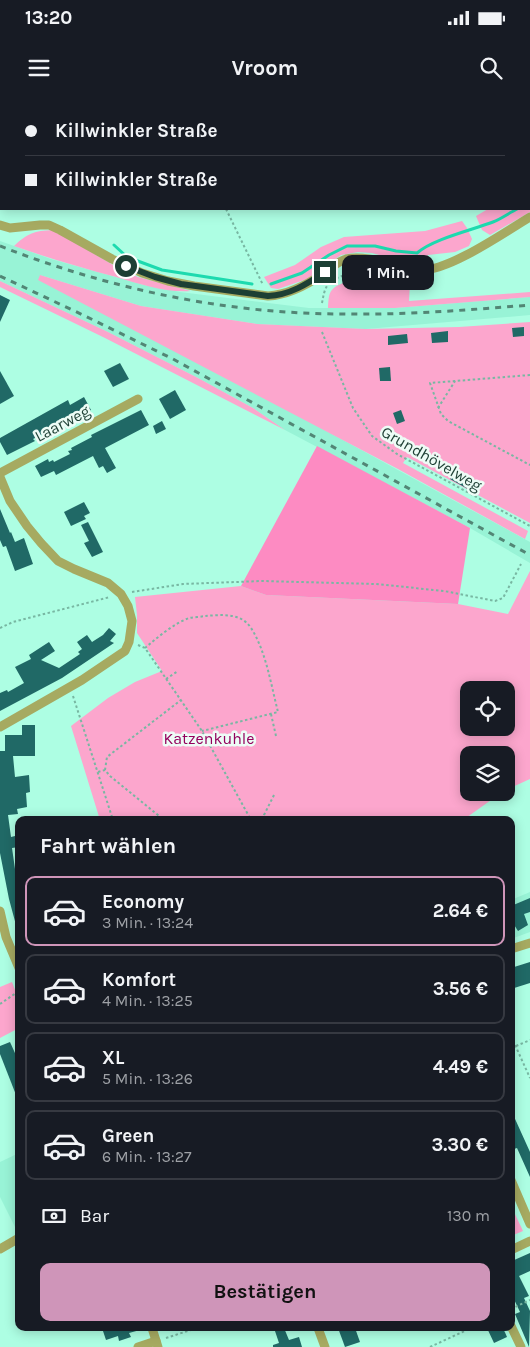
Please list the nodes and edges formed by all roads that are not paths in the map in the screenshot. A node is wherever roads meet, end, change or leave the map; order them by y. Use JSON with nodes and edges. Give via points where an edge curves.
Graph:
{"nodes":[{"id":1,"x":530,"y":218,"type":"edge"},
{"id":2,"x":0,"y":225,"type":"edge"},
{"id":3,"x":138,"y":399,"type":"dead end"},
{"id":4,"x":0,"y":473,"type":"edge"},
{"id":5,"x":0,"y":477,"type":"edge"},
{"id":6,"x":0,"y":727,"type":"edge"},
{"id":7,"x":0,"y":911,"type":"edge"},
{"id":8,"x":3,"y":938,"type":"edge"},
{"id":9,"x":530,"y":943,"type":"edge"},
{"id":10,"x":515,"y":948,"type":"edge"},
{"id":11,"x":15,"y":960,"type":"edge"},
{"id":12,"x":515,"y":1186,"type":"edge"},
{"id":13,"x":526,"y":1203,"type":"edge"},
{"id":14,"x":530,"y":1224,"type":"edge"},
{"id":15,"x":15,"y":1240,"type":"edge"},
{"id":16,"x":530,"y":1241,"type":"edge"},
{"id":17,"x":515,"y":1248,"type":"edge"},
{"id":18,"x":0,"y":1249,"type":"edge"},
{"id":19,"x":153,"y":1331,"type":"edge"},
{"id":20,"x":319,"y":1331,"type":"edge"},
{"id":21,"x":513,"y":1331,"type":"edge"},
{"id":22,"x":157,"y":1344,"type":"edge"},
{"id":23,"x":138,"y":1347,"type":"edge"},
{"id":24,"x":325,"y":1347,"type":"edge"},
{"id":25,"x":521,"y":1347,"type":"edge"}],
"edges":[{"from":1,"to":2,"type":"street","via":[[466,255],[436,268],[423,270],[367,259],[348,259],[306,285],[277,296],[194,286],[160,278],[126,266],[49,225],[10,228]]},
{"from":3,"to":4,"type":"street","name":"Laarweg"},
{"from":5,"to":6,"type":"street","via":[[10,501],[27,526],[58,561],[108,583],[121,594],[132,621],[125,651]]},
{"from":7,"to":8,"type":"street"},
{"from":8,"to":11,"type":"street"},
{"from":9,"to":10,"type":"street"},
{"from":12,"to":13,"type":"street"},
{"from":13,"to":14,"type":"street"},
{"from":15,"to":18,"type":"street"},
{"from":16,"to":17,"type":"street"},
{"from":19,"to":22,"type":"street"},
{"from":20,"to":24,"type":"street"},
{"from":21,"to":25,"type":"street"},
{"from":22,"to":23,"type":"street"}]}
